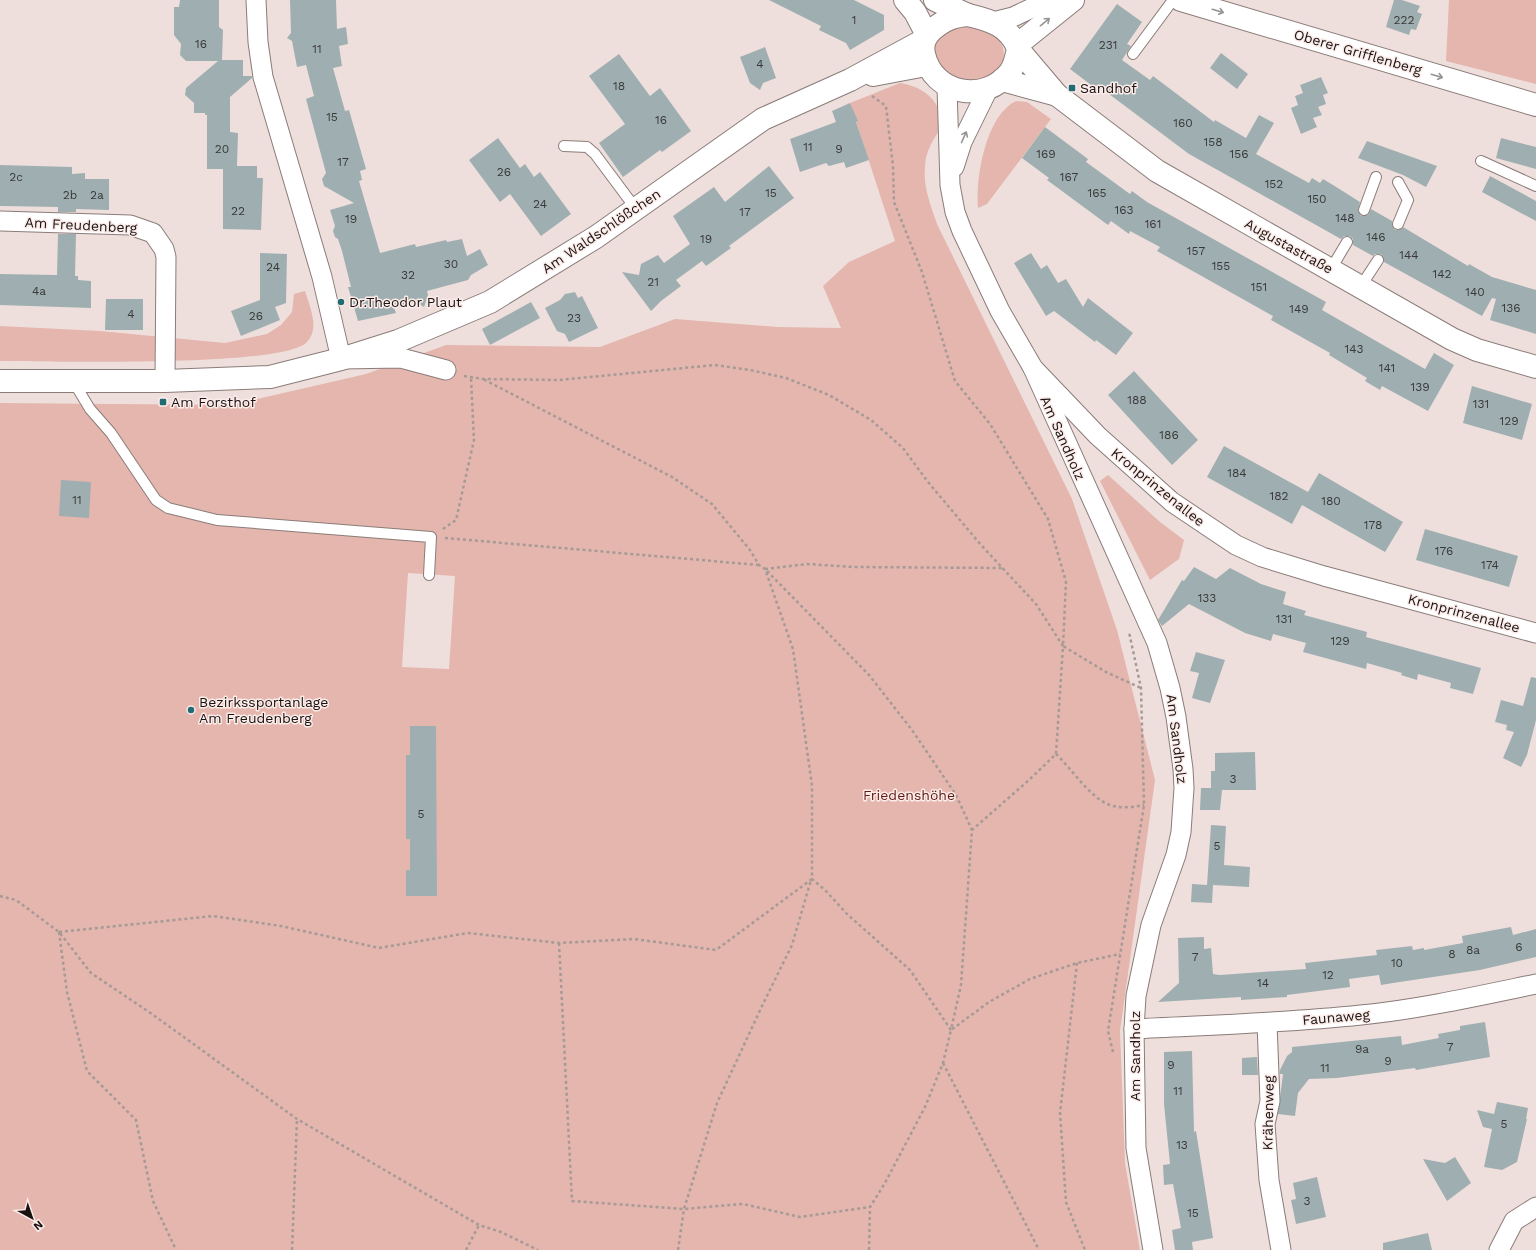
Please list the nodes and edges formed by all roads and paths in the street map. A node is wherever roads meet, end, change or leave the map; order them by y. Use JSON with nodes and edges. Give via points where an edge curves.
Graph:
{"nodes":[{"id":1,"x":256,"y":0,"type":"edge"},
{"id":2,"x":905,"y":0,"type":"edge"},
{"id":3,"x":935,"y":0,"type":"edge"},
{"id":4,"x":1049,"y":0,"type":"edge"},
{"id":5,"x":1073,"y":0,"type":"edge"},
{"id":6,"x":1174,"y":0,"type":"edge"},
{"id":7,"x":1181,"y":0,"type":"edge"},
{"id":8,"x":968,"y":15,"type":"junction"},
{"id":9,"x":993,"y":22,"type":"junction"},
{"id":10,"x":926,"y":37,"type":"junction"},
{"id":11,"x":1018,"y":47,"type":"junction"},
{"id":12,"x":1133,"y":54,"type":"dead end"},
{"id":13,"x":926,"y":65,"type":"junction"},
{"id":14,"x":850,"y":80,"type":"junction"},
{"id":15,"x":995,"y":84,"type":"junction"},
{"id":16,"x":947,"y":87,"type":"junction"},
{"id":17,"x":1057,"y":95,"type":"junction"},
{"id":18,"x":1536,"y":105,"type":"edge"},
{"id":19,"x":564,"y":146,"type":"dead end"},
{"id":20,"x":1482,"y":161,"type":"dead end"},
{"id":21,"x":951,"y":174,"type":"junction"},
{"id":22,"x":1376,"y":177,"type":"dead end"},
{"id":23,"x":1398,"y":182,"type":"dead end"},
{"id":24,"x":1536,"y":186,"type":"edge"},
{"id":25,"x":636,"y":209,"type":"junction"},
{"id":26,"x":1364,"y":210,"type":"dead end"},
{"id":27,"x":0,"y":221,"type":"edge"},
{"id":28,"x":1398,"y":224,"type":"dead end"},
{"id":29,"x":1347,"y":242,"type":"dead end"},
{"id":30,"x":1378,"y":260,"type":"dead end"},
{"id":31,"x":1331,"y":269,"type":"junction"},
{"id":32,"x":1361,"y":286,"type":"junction"},
{"id":33,"x":341,"y":359,"type":"junction"},
{"id":34,"x":1536,"y":367,"type":"edge"},
{"id":35,"x":1032,"y":368,"type":"junction"},
{"id":36,"x":446,"y":370,"type":"dead end"},
{"id":37,"x":471,"y":378,"type":"dead end"},
{"id":38,"x":0,"y":381,"type":"edge"},
{"id":39,"x":165,"y":381,"type":"junction"},
{"id":40,"x":73,"y":382,"type":"junction"},
{"id":41,"x":431,"y":537,"type":"junction"},
{"id":42,"x":759,"y":565,"type":"junction"},
{"id":43,"x":1003,"y":568,"type":"junction"},
{"id":44,"x":765,"y":569,"type":"junction"},
{"id":45,"x":428,"y":575,"type":"dead end"},
{"id":46,"x":1128,"y":628,"type":"dead end"},
{"id":47,"x":1536,"y":633,"type":"edge"},
{"id":48,"x":1063,"y":646,"type":"junction"},
{"id":49,"x":1141,"y":688,"type":"junction"},
{"id":50,"x":1056,"y":754,"type":"junction"},
{"id":51,"x":1144,"y":805,"type":"junction"},
{"id":52,"x":972,"y":830,"type":"junction"},
{"id":53,"x":812,"y":879,"type":"junction"},
{"id":54,"x":0,"y":896,"type":"edge"},
{"id":55,"x":59,"y":932,"type":"junction"},
{"id":56,"x":558,"y":943,"type":"junction"},
{"id":57,"x":1120,"y":954,"type":"junction"},
{"id":58,"x":1077,"y":963,"type":"junction"},
{"id":59,"x":1536,"y":984,"type":"edge"},
{"id":60,"x":1267,"y":1023,"type":"junction"},
{"id":61,"x":1134,"y":1028,"type":"junction"},
{"id":62,"x":951,"y":1030,"type":"junction"},
{"id":63,"x":1113,"y":1053,"type":"dead end"},
{"id":64,"x":943,"y":1063,"type":"junction"},
{"id":65,"x":297,"y":1118,"type":"junction"},
{"id":66,"x":870,"y":1207,"type":"junction"},
{"id":67,"x":1536,"y":1207,"type":"edge"},
{"id":68,"x":684,"y":1210,"type":"junction"},
{"id":69,"x":479,"y":1224,"type":"junction"},
{"id":70,"x":176,"y":1250,"type":"edge"},
{"id":71,"x":292,"y":1250,"type":"edge"},
{"id":72,"x":466,"y":1250,"type":"edge"},
{"id":73,"x":538,"y":1250,"type":"edge"},
{"id":74,"x":678,"y":1250,"type":"edge"},
{"id":75,"x":869,"y":1250,"type":"edge"},
{"id":76,"x":1039,"y":1250,"type":"edge"},
{"id":77,"x":1085,"y":1250,"type":"edge"},
{"id":78,"x":1153,"y":1250,"type":"edge"},
{"id":79,"x":1281,"y":1250,"type":"edge"},
{"id":80,"x":1499,"y":1250,"type":"edge"}],
"edges":[{"from":1,"to":33,"type":"street","via":[[263,77],[322,277]]},
{"from":2,"to":10,"type":"street","via":[[915,12]]},
{"from":3,"to":8,"type":"street"},
{"from":4,"to":9,"type":"street","via":[[1013,17]]},
{"from":11,"to":5,"type":"street","one_way":true},
{"from":6,"to":12,"type":"lane"},
{"from":7,"to":18,"type":"street","name":"Oberer Grifflenberg","one_way":true},
{"from":8,"to":9,"type":"street"},
{"from":8,"to":10,"type":"street","via":[[949,18]]},
{"from":9,"to":11,"type":"street","via":[[1006,30]]},
{"from":10,"to":13,"type":"street","via":[[923,50]]},
{"from":10,"to":14,"type":"street","name":"Am Waldschlößchen"},
{"from":11,"to":15,"type":"street","via":[[1011,71]]},
{"from":11,"to":17,"type":"street","name":"Augustastraße"},
{"from":13,"to":14,"type":"street","name":"Am Waldschlößchen"},
{"from":13,"to":16,"type":"street"},
{"from":14,"to":25,"type":"street","name":"Am Waldschlößchen","via":[[763,119]]},
{"from":14,"to":48,"type":"path","via":[[886,106],[894,202],[922,272],[955,381],[990,424],[1048,520],[1066,582]]},
{"from":15,"to":16,"type":"street","via":[[968,91]]},
{"from":15,"to":17,"type":"street","name":"Augustastraße"},
{"from":21,"to":15,"type":"street","name":"Kronprinzenallee","one_way":true,"via":[[962,142]]},
{"from":16,"to":21,"type":"street","name":"Kronprinzenallee"},
{"from":17,"to":31,"type":"street","name":"Augustastraße","via":[[1158,171]]},
{"from":19,"to":25,"type":"lane","via":[[587,147],[595,154]]},
{"from":20,"to":24,"type":"lane"},
{"from":21,"to":35,"type":"street","name":"Kronprinzenallee","via":[[950,185],[955,212],[962,231],[1000,311]]},
{"from":22,"to":26,"type":"lane"},
{"from":23,"to":28,"type":"lane","via":[[1408,200]]},
{"from":25,"to":33,"type":"street","name":"Am Waldschlößchen","via":[[596,237],[490,302],[398,341]]},
{"from":27,"to":39,"type":"street","name":"Am Freudenberg","via":[[130,225],[153,233],[164,249],[166,257]]},
{"from":29,"to":31,"type":"lane"},
{"from":30,"to":32,"type":"lane"},
{"from":31,"to":32,"type":"street","name":"Augustastraße"},
{"from":32,"to":34,"type":"street","name":"Augustastraße","via":[[1477,350]]},
{"from":33,"to":36,"type":"street","via":[[402,358]]},
{"from":33,"to":39,"type":"street","via":[[270,377]]},
{"from":35,"to":47,"type":"street","name":"Kronprinzenallee","via":[[1098,436],[1172,502],[1236,545],[1287,566]]},
{"from":35,"to":61,"type":"street","name":"Am Sandholz","via":[[1157,643],[1169,681],[1176,717],[1183,769],[1181,832],[1144,952],[1136,996]]},
{"from":37,"to":41,"type":"path","via":[[474,440],[456,520]]},
{"from":38,"to":40,"type":"street"},
{"from":39,"to":40,"type":"street"},
{"from":40,"to":41,"type":"lane","via":[[156,500],[168,508],[217,520]]},
{"from":41,"to":42,"type":"path"},
{"from":41,"to":45,"type":"lane"},
{"from":42,"to":43,"type":"path","via":[[750,550],[712,504],[672,478],[483,379],[559,380],[715,365],[786,378],[829,395],[871,420],[903,448],[933,488]]},
{"from":42,"to":44,"type":"path"},
{"from":43,"to":44,"type":"path","via":[[854,567],[807,564]]},
{"from":43,"to":48,"type":"path","via":[[1036,604]]},
{"from":44,"to":52,"type":"path","via":[[869,675],[912,730],[956,795]]},
{"from":44,"to":53,"type":"path","via":[[793,649],[812,786]]},
{"from":46,"to":49,"type":"path"},
{"from":48,"to":49,"type":"path","via":[[1106,672]]},
{"from":48,"to":50,"type":"path"},
{"from":49,"to":51,"type":"path"},
{"from":50,"to":51,"type":"path","via":[[1095,796],[1110,805],[1129,808]]},
{"from":50,"to":52,"type":"path"},
{"from":51,"to":57,"type":"path"},
{"from":52,"to":62,"type":"path","via":[[961,985]]},
{"from":53,"to":56,"type":"path","via":[[716,950],[634,939]]},
{"from":53,"to":62,"type":"path","via":[[910,970]]},
{"from":53,"to":68,"type":"path","via":[[792,945],[717,1103]]},
{"from":54,"to":55,"type":"path","via":[[16,900]]},
{"from":55,"to":56,"type":"path","via":[[213,916],[280,926],[379,948],[468,933]]},
{"from":55,"to":65,"type":"path","via":[[91,973]]},
{"from":55,"to":70,"type":"path","via":[[67,992],[87,1071],[136,1120],[153,1201]]},
{"from":56,"to":68,"type":"path","via":[[572,1201]]},
{"from":57,"to":58,"type":"path"},
{"from":57,"to":63,"type":"path","via":[[1108,1031]]},
{"from":58,"to":62,"type":"path","via":[[1030,979],[989,1002]]},
{"from":58,"to":77,"type":"path","via":[[1060,1113],[1066,1202]]},
{"from":59,"to":60,"type":"street","name":"Faunaweg","via":[[1456,1001],[1362,1015]]},
{"from":60,"to":61,"type":"street","name":"Faunaweg"},
{"from":60,"to":79,"type":"street","name":"Krähenweg","via":[[1270,1101],[1265,1124],[1269,1180]]},
{"from":61,"to":78,"type":"street","name":"Am Sandholz","via":[[1136,1148]]},
{"from":62,"to":64,"type":"path"},
{"from":64,"to":66,"type":"path","via":[[925,1107]]},
{"from":64,"to":76,"type":"path"},
{"from":65,"to":69,"type":"path"},
{"from":65,"to":71,"type":"path"},
{"from":66,"to":68,"type":"path","via":[[800,1217],[743,1204]]},
{"from":66,"to":75,"type":"path"},
{"from":67,"to":80,"type":"street","via":[[1514,1221]]},
{"from":68,"to":74,"type":"path"},
{"from":69,"to":72,"type":"path"},
{"from":69,"to":73,"type":"path"}]}
